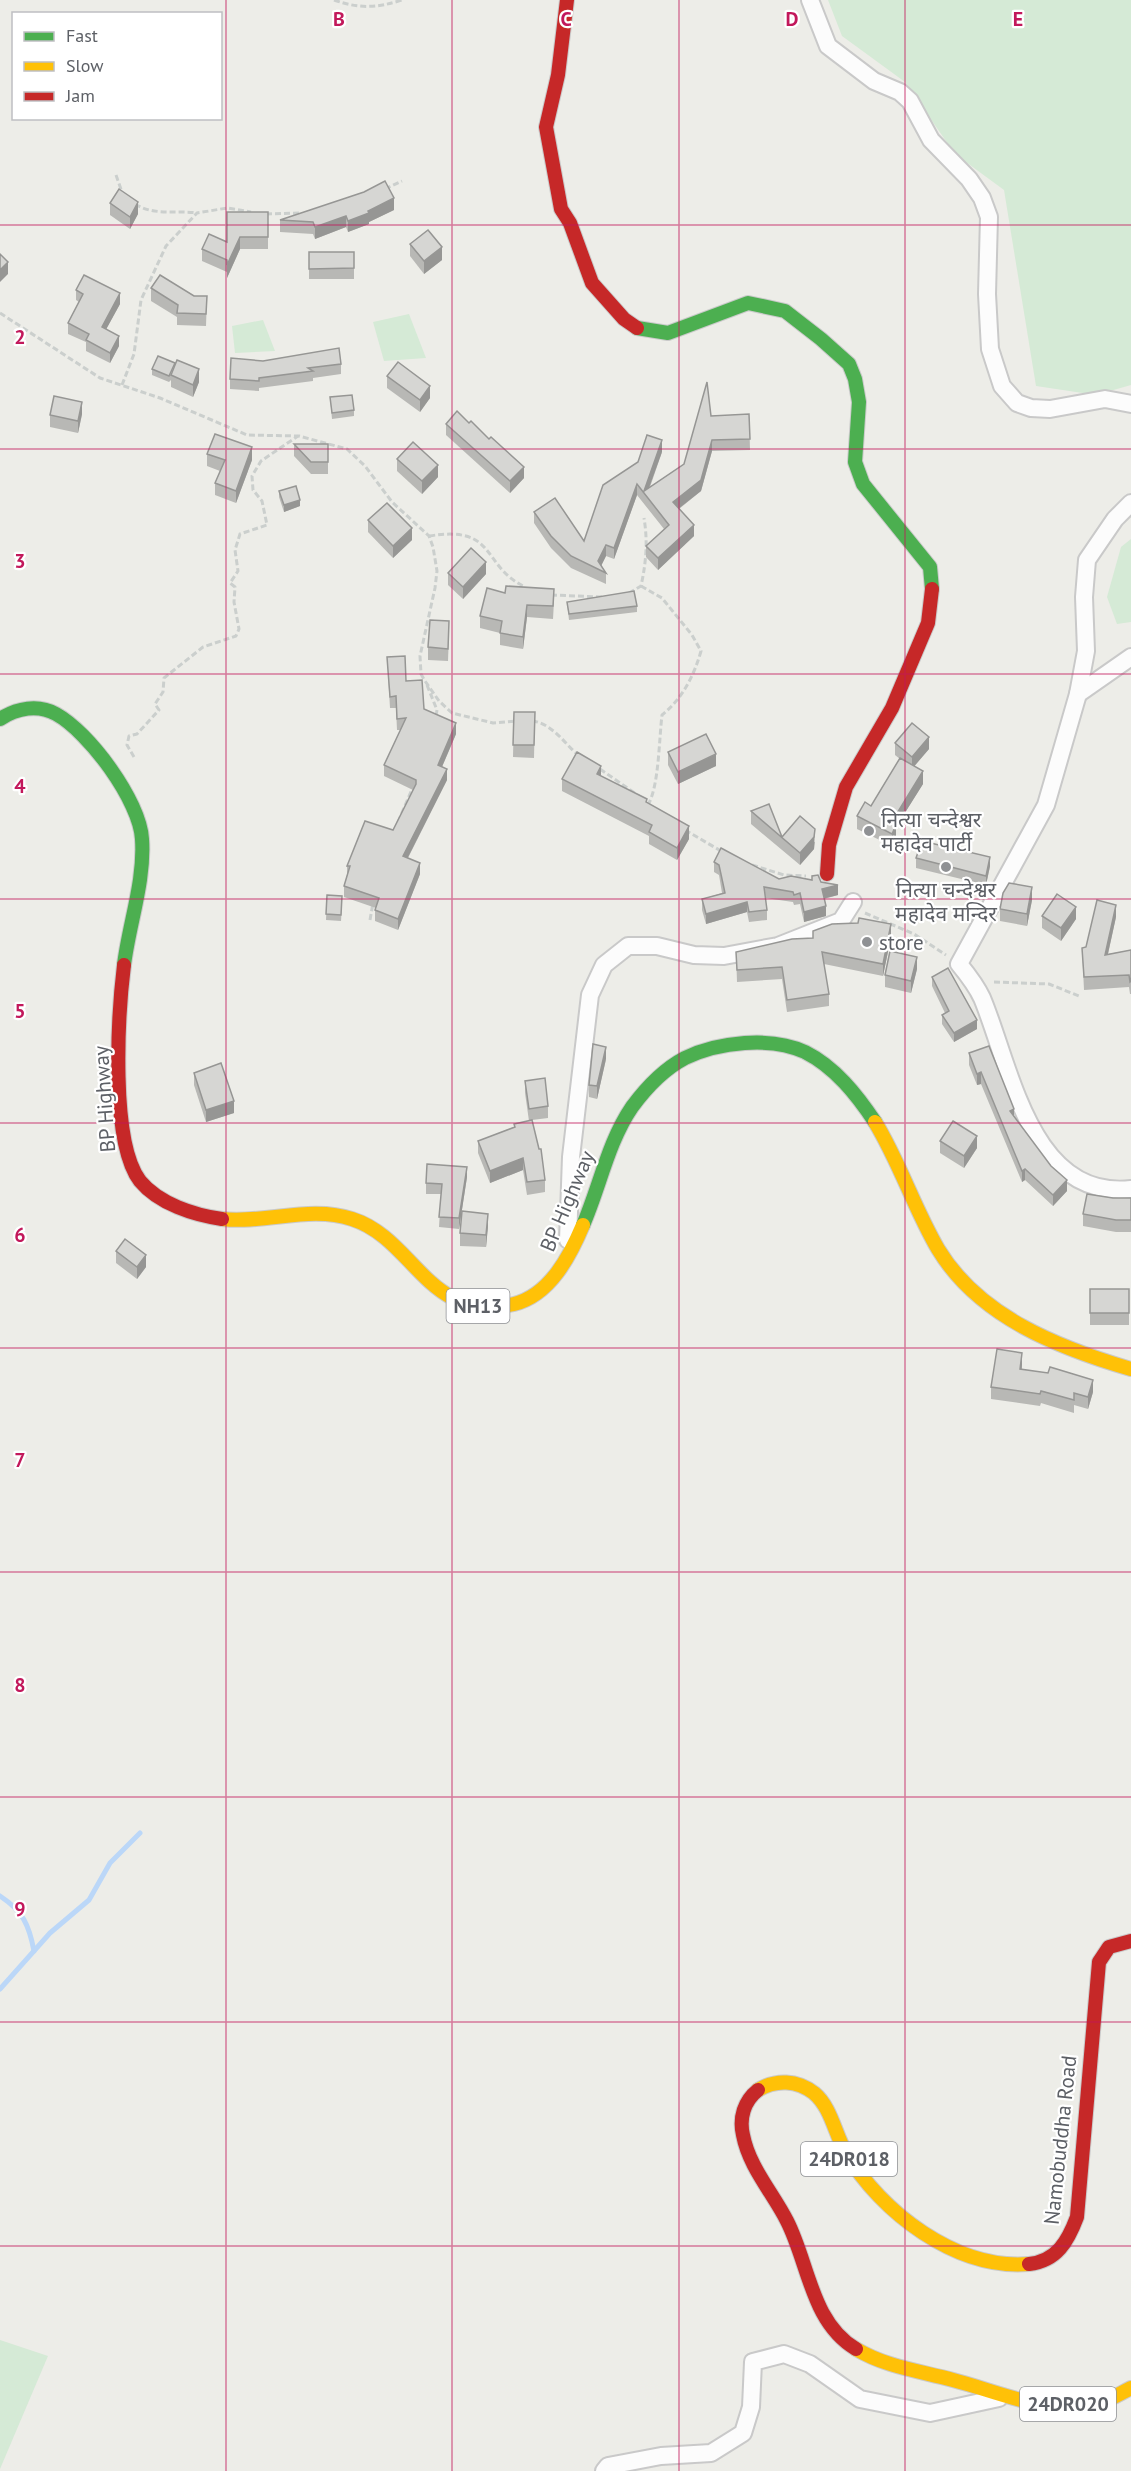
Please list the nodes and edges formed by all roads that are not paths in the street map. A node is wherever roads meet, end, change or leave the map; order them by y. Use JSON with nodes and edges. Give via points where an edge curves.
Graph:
{"nodes":[{"id":1,"x":567,"y":0,"type":"edge"},
{"id":2,"x":810,"y":0,"type":"edge"},
{"id":3,"x":1131,"y":404,"type":"edge"},
{"id":4,"x":1131,"y":503,"type":"edge"},
{"id":5,"x":1131,"y":657,"type":"edge"},
{"id":6,"x":1078,"y":694,"type":"junction"},
{"id":7,"x":0,"y":719,"type":"edge"},
{"id":8,"x":827,"y":874,"type":"road end"},
{"id":9,"x":853,"y":902,"type":"road end"},
{"id":10,"x":1131,"y":1189,"type":"edge"},
{"id":11,"x":568,"y":1259,"type":"junction"},
{"id":12,"x":1131,"y":1369,"type":"edge"},
{"id":13,"x":1131,"y":1941,"type":"edge"},
{"id":14,"x":1131,"y":2388,"type":"edge"},
{"id":15,"x":1002,"y":2397,"type":"junction"},
{"id":16,"x":604,"y":2471,"type":"edge"}],
"edges":[{"from":1,"to":8,"type":"main road","via":[[558,75],[546,127],[561,208],[592,283],[640,330],[669,333],[748,303],[785,311],[821,339],[849,364],[855,379],[859,402],[855,462],[863,484],[930,567],[928,623],[892,708],[846,787],[829,845]]},
{"from":2,"to":3,"type":"street","via":[[828,46],[874,81],[900,92],[910,101],[931,140],[982,198],[989,216],[990,349],[1002,386],[1017,403],[1031,408],[1050,409],[1105,399]]},
{"from":4,"to":6,"type":"street","via":[[1086,560],[1086,651]]},
{"from":5,"to":6,"type":"street"},
{"from":6,"to":10,"type":"street","via":[[1046,805],[959,963],[974,983],[1011,1083],[1041,1144],[1079,1180],[1099,1188]]},
{"from":7,"to":11,"type":"main road","name":"BP Highway","number":"NH13","via":[[22,708],[57,714],[110,770],[139,819],[142,856],[125,951],[119,1027],[126,1152],[146,1188],[186,1212],[217,1221],[321,1212],[345,1215],[365,1224],[450,1297],[471,1305],[495,1308],[527,1299],[543,1291]]},
{"from":9,"to":11,"type":"street","via":[[841,921],[778,946],[723,956],[694,955],[657,946],[628,946],[604,965],[590,994],[584,1041],[571,1157]]},
{"from":11,"to":12,"type":"main road","name":"BP Highway","number":"NH13","via":[[619,1130],[647,1089],[690,1056],[722,1048],[776,1043],[815,1058],[861,1101],[896,1157],[938,1250],[982,1299],[1008,1321],[1044,1339]]},
{"from":13,"to":15,"type":"main road","name":"Namobuddha Road","number":"24DR018","via":[[1109,1947],[1099,1962],[1077,2217],[1060,2252],[1046,2261],[1027,2265],[963,2253],[906,2222],[853,2166],[817,2095],[801,2084],[785,2081],[764,2085],[749,2096],[742,2113],[742,2133],[750,2153],[787,2218],[810,2288],[838,2335],[858,2351],[877,2359]]},
{"from":14,"to":15,"type":"main road","name":"Namobuddha Road","number":"24DR020","via":[[1097,2404],[1053,2405]]},
{"from":15,"to":16,"type":"street","via":[[930,2413],[872,2402],[860,2399],[810,2364],[784,2354],[753,2362],[751,2407],[743,2433],[711,2453],[661,2456],[608,2466]]}]}
